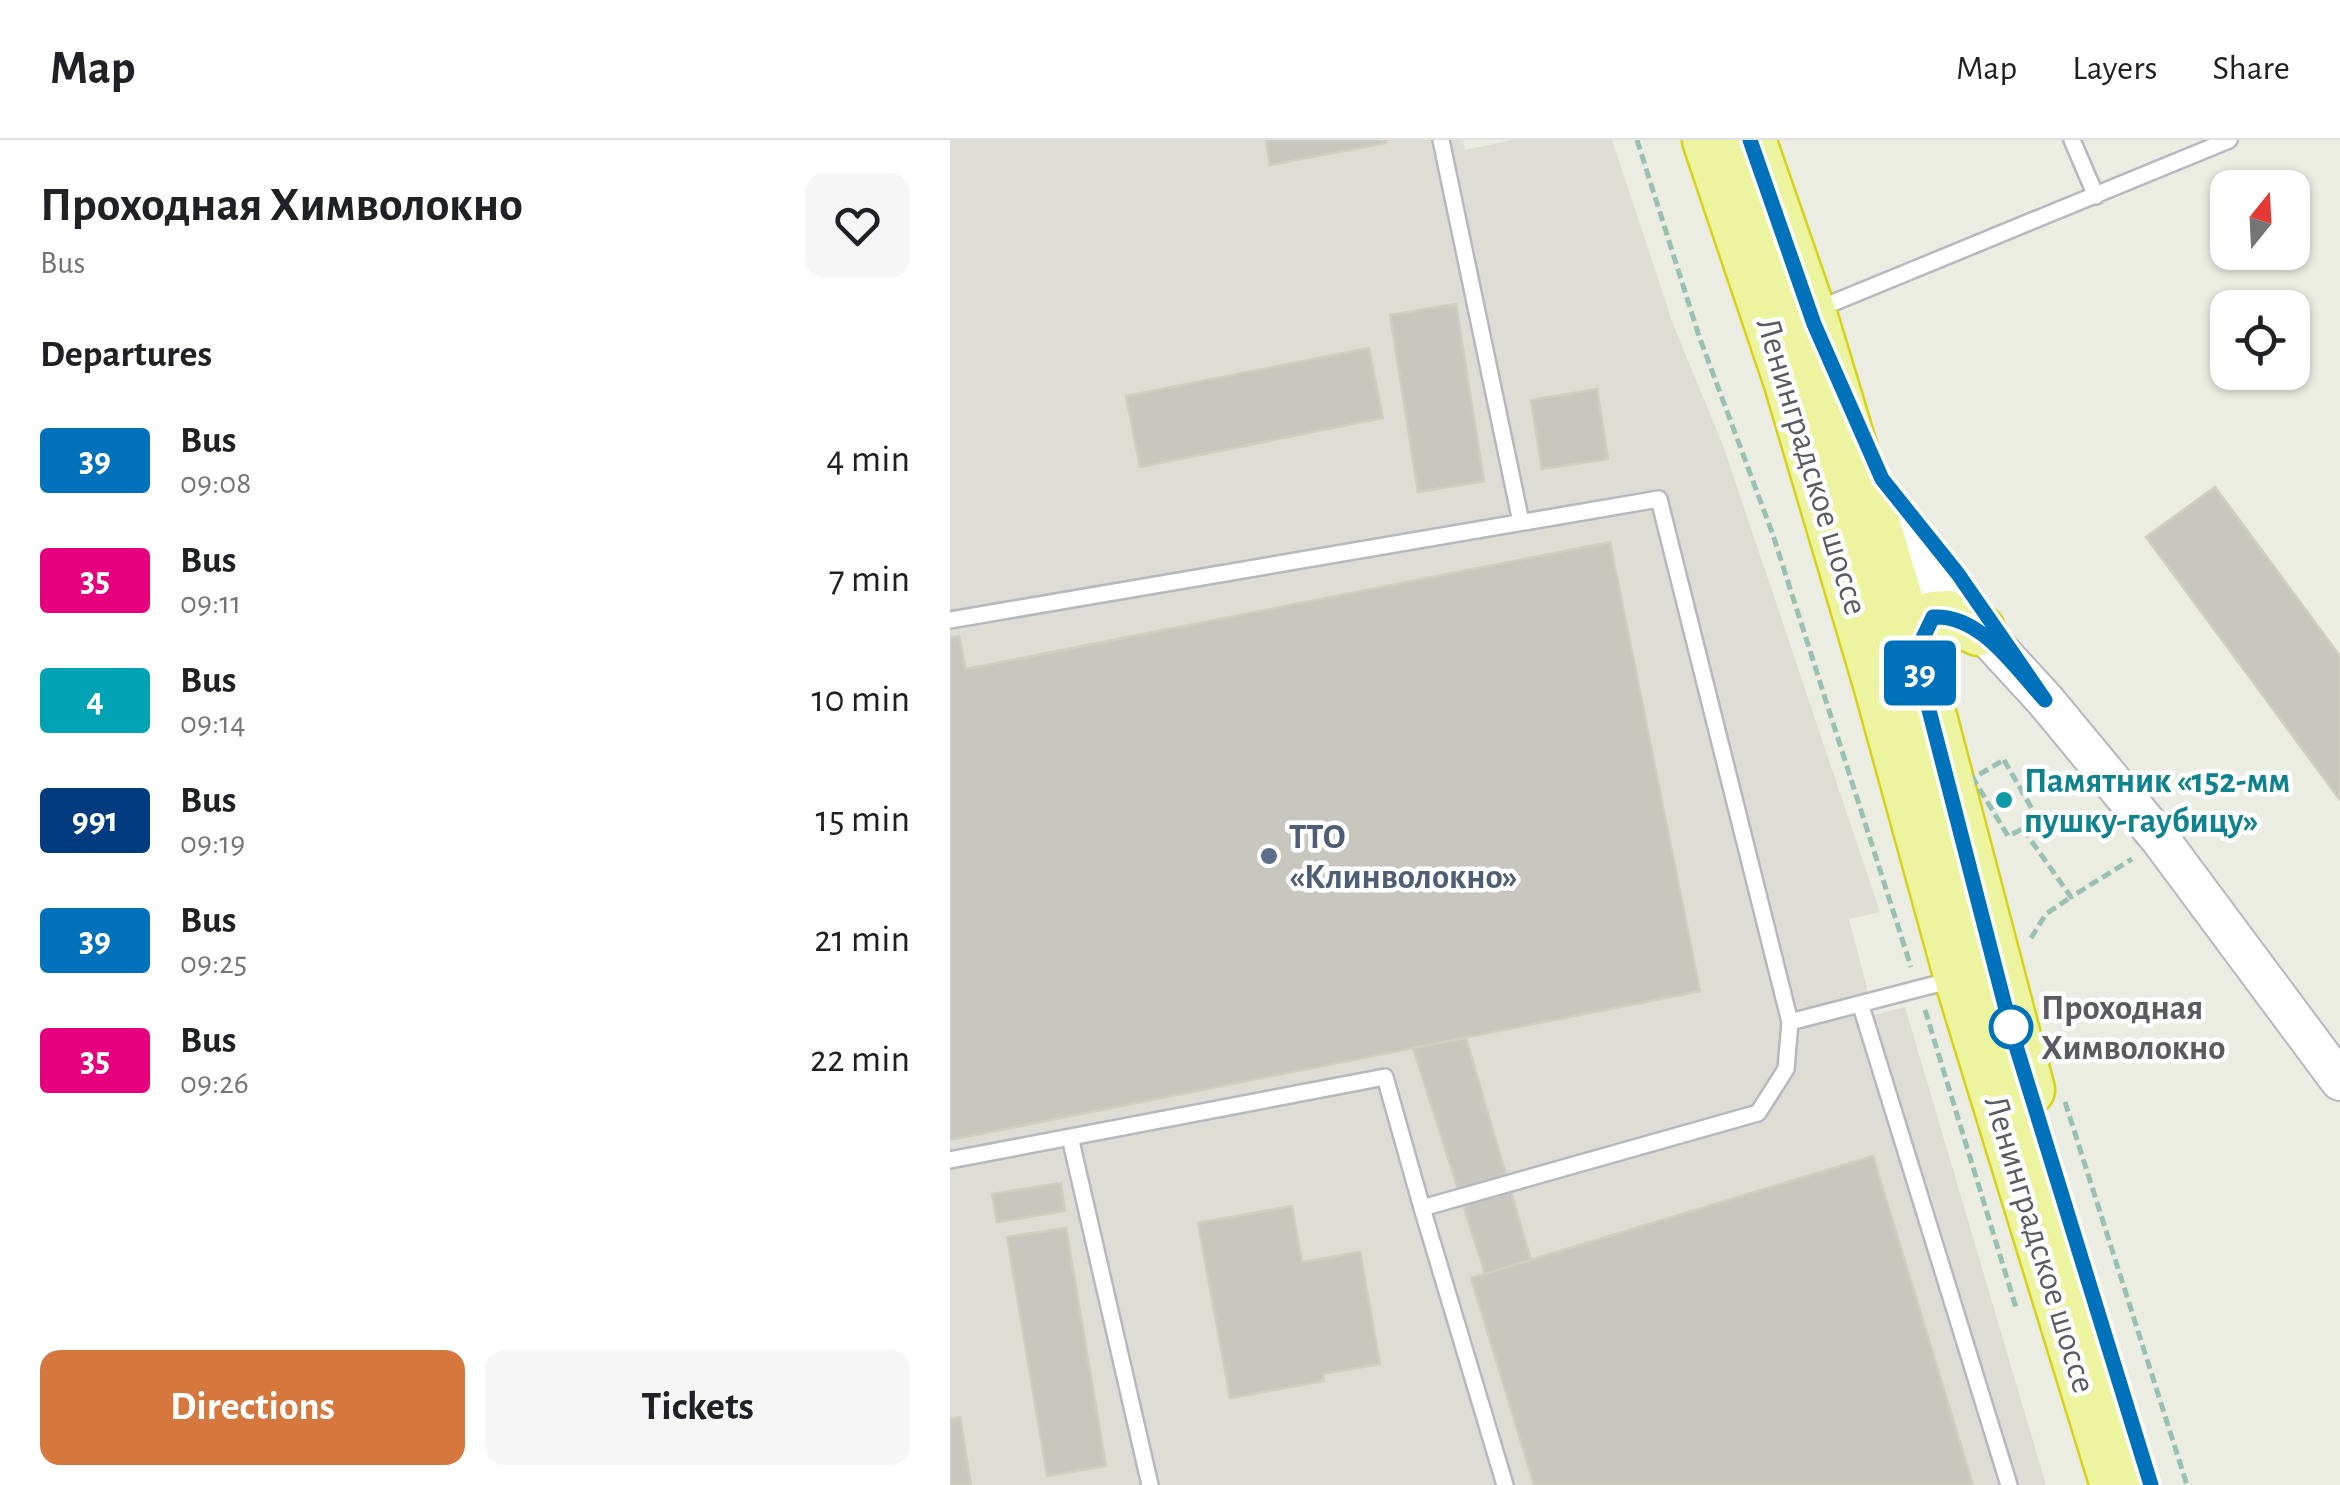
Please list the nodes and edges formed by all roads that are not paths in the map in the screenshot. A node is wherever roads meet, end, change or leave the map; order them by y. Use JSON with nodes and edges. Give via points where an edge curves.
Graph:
{"nodes":[{"id":1,"x":1441,"y":140,"type":"edge"},
{"id":2,"x":1708,"y":140,"type":"edge"},
{"id":3,"x":1750,"y":140,"type":"edge"},
{"id":4,"x":2072,"y":140,"type":"edge"},
{"id":5,"x":2229,"y":140,"type":"edge"},
{"id":6,"x":2096,"y":196,"type":"junction"},
{"id":7,"x":1812,"y":318,"type":"junction"},
{"id":8,"x":1789,"y":380,"type":"junction"},
{"id":9,"x":1860,"y":477,"type":"junction"},
{"id":10,"x":1522,"y":522,"type":"junction"},
{"id":11,"x":950,"y":620,"type":"edge"},
{"id":12,"x":1979,"y":630,"type":"junction"},
{"id":13,"x":1919,"y":671,"type":"junction"},
{"id":14,"x":2045,"y":700,"type":"junction"},
{"id":15,"x":1939,"y":984,"type":"junction"},
{"id":16,"x":1860,"y":1006,"type":"junction"},
{"id":17,"x":1790,"y":1022,"type":"junction"},
{"id":18,"x":2340,"y":1081,"type":"edge"},
{"id":19,"x":1070,"y":1137,"type":"junction"},
{"id":20,"x":950,"y":1160,"type":"edge"},
{"id":21,"x":1422,"y":1208,"type":"junction"},
{"id":22,"x":1150,"y":1485,"type":"edge"},
{"id":23,"x":1505,"y":1485,"type":"edge"},
{"id":24,"x":2009,"y":1485,"type":"edge"},
{"id":25,"x":2116,"y":1485,"type":"edge"},
{"id":26,"x":2151,"y":1485,"type":"edge"}],
"edges":[{"from":1,"to":10,"type":"lane"},
{"from":2,"to":8,"type":"highway","name":"Ленинградское шоссе"},
{"from":3,"to":7,"type":"highway","name":"Ленинградское шоссе"},
{"from":4,"to":6,"type":"lane"},
{"from":5,"to":6,"type":"lane"},
{"from":6,"to":7,"type":"lane"},
{"from":7,"to":9,"type":"highway","name":"Ленинградское шоссе"},
{"from":7,"to":14,"type":"street","via":[[1882,479]]},
{"from":8,"to":9,"type":"street"},
{"from":8,"to":15,"type":"highway","name":"Ленинградское шоссе","via":[[1880,684]]},
{"from":9,"to":12,"type":"street"},
{"from":9,"to":13,"type":"highway","name":"Ленинградское шоссе"},
{"from":10,"to":11,"type":"lane"},
{"from":10,"to":17,"type":"lane","via":[[1659,499]]},
{"from":12,"to":13,"type":"highway","via":[[1949,616],[1933,617],[1920,644]]},
{"from":12,"to":14,"type":"street"},
{"from":13,"to":26,"type":"highway","name":"Ленинградское шоссе","via":[[2012,1033]]},
{"from":14,"to":18,"type":"street","via":[[2160,839]]},
{"from":15,"to":16,"type":"lane"},
{"from":15,"to":25,"type":"highway","name":"Ленинградское шоссе"},
{"from":16,"to":17,"type":"lane"},
{"from":16,"to":24,"type":"lane"},
{"from":17,"to":21,"type":"lane","via":[[1786,1069],[1758,1113]]},
{"from":19,"to":20,"type":"lane"},
{"from":19,"to":21,"type":"lane","via":[[1385,1078]]},
{"from":19,"to":22,"type":"lane"},
{"from":21,"to":23,"type":"lane"}]}
